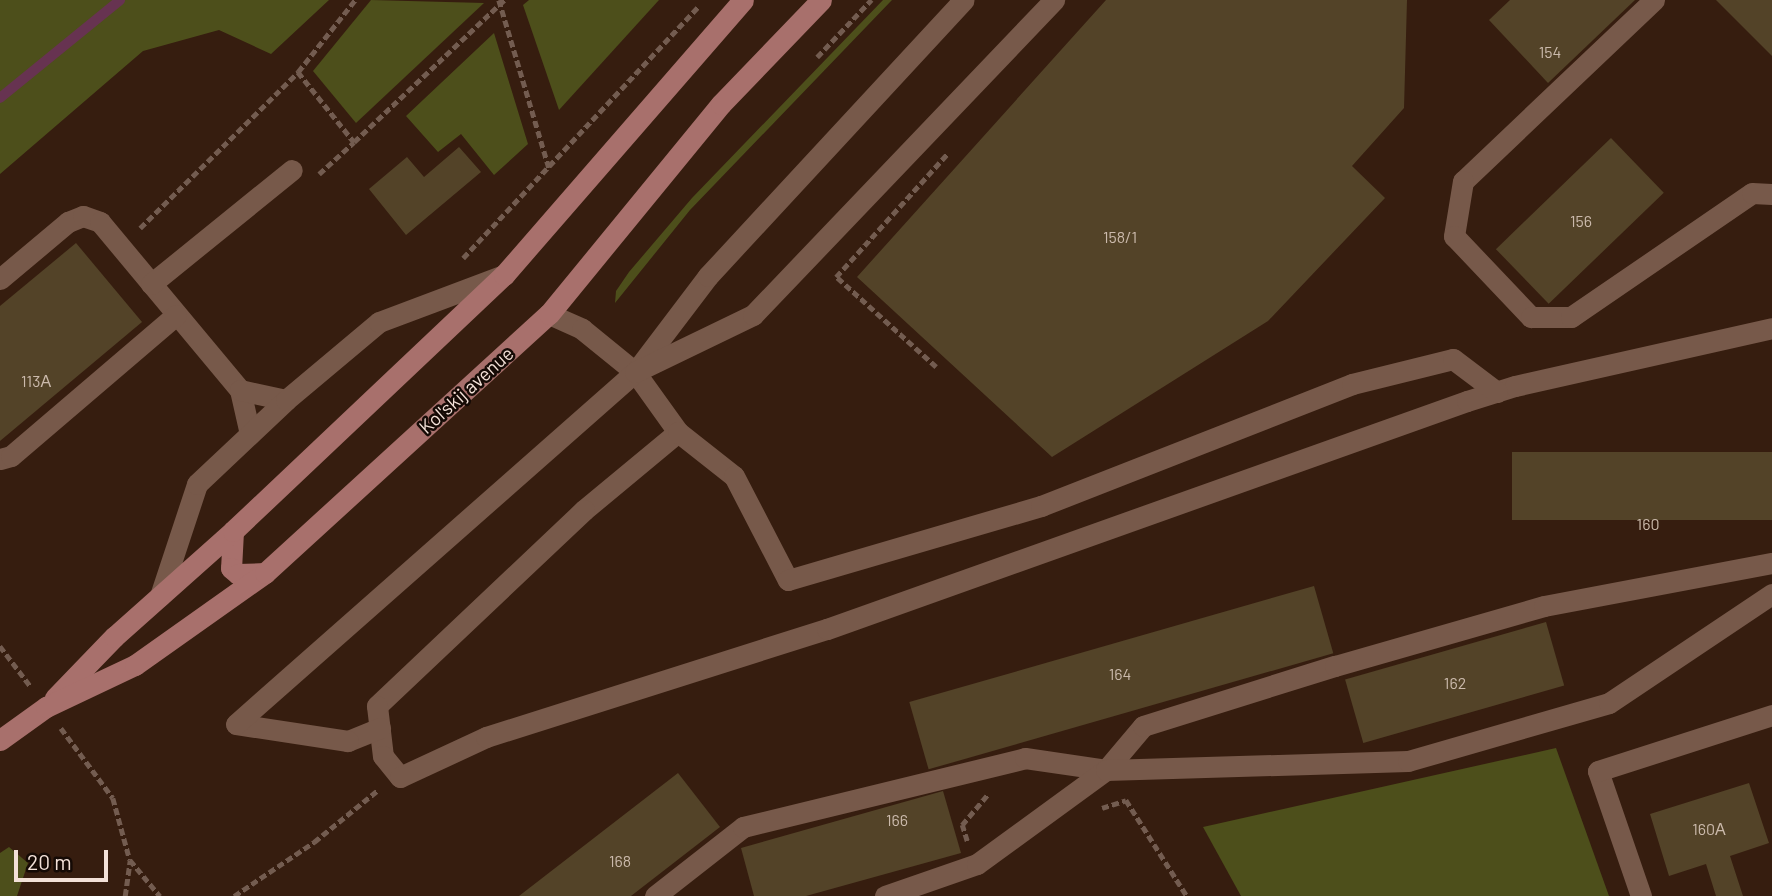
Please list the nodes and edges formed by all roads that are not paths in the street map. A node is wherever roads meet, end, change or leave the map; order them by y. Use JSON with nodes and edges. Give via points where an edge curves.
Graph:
{"nodes":[{"id":1,"x":743,"y":0,"type":"edge"},
{"id":2,"x":821,"y":0,"type":"edge"},
{"id":3,"x":964,"y":0,"type":"edge"},
{"id":4,"x":1054,"y":0,"type":"edge"},
{"id":5,"x":1654,"y":0,"type":"edge"},
{"id":6,"x":292,"y":170,"type":"dead end"},
{"id":7,"x":1772,"y":194,"type":"edge"},
{"id":8,"x":504,"y":275,"type":"junction"},
{"id":9,"x":0,"y":279,"type":"edge"},
{"id":10,"x":150,"y":285,"type":"junction"},
{"id":11,"x":549,"y":314,"type":"junction"},
{"id":12,"x":176,"y":315,"type":"junction"},
{"id":13,"x":1772,"y":328,"type":"edge"},
{"id":14,"x":635,"y":372,"type":"junction"},
{"id":15,"x":240,"y":390,"type":"junction"},
{"id":16,"x":1497,"y":392,"type":"junction"},
{"id":17,"x":286,"y":400,"type":"junction"},
{"id":18,"x":678,"y":432,"type":"junction"},
{"id":19,"x":250,"y":434,"type":"junction"},
{"id":20,"x":0,"y":459,"type":"edge"},
{"id":21,"x":233,"y":531,"type":"junction"},
{"id":22,"x":1772,"y":563,"type":"edge"},
{"id":23,"x":265,"y":573,"type":"junction"},
{"id":24,"x":1772,"y":594,"type":"edge"},
{"id":25,"x":160,"y":596,"type":"junction"},
{"id":26,"x":46,"y":707,"type":"junction"},
{"id":27,"x":1772,"y":715,"type":"edge"},
{"id":28,"x":380,"y":728,"type":"junction"},
{"id":29,"x":0,"y":740,"type":"edge"},
{"id":30,"x":1107,"y":770,"type":"junction"},
{"id":31,"x":655,"y":896,"type":"edge"},
{"id":32,"x":885,"y":896,"type":"edge"},
{"id":33,"x":1642,"y":896,"type":"edge"}],
"edges":[{"from":1,"to":8,"type":"main road","name":"Kol'skij avenue"},
{"from":2,"to":11,"type":"main road","name":"Kol'skij avenue","via":[[722,104]]},
{"from":3,"to":14,"type":"lane","via":[[708,276]]},
{"from":4,"to":14,"type":"lane","via":[[753,315]]},
{"from":5,"to":7,"type":"lane","via":[[1462,181],[1454,236],[1531,317],[1571,317],[1752,193]]},
{"from":6,"to":10,"type":"lane"},
{"from":8,"to":17,"type":"lane","via":[[379,322]]},
{"from":8,"to":21,"type":"main road","name":"Kol'skij avenue"},
{"from":9,"to":10,"type":"lane","via":[[68,222],[83,216],[100,222]]},
{"from":10,"to":12,"type":"lane"},
{"from":11,"to":14,"type":"lane","via":[[582,330]]},
{"from":11,"to":23,"type":"main road","name":"Kol'skij avenue"},
{"from":12,"to":15,"type":"lane"},
{"from":12,"to":20,"type":"lane","via":[[12,456]]},
{"from":13,"to":16,"type":"lane"},
{"from":14,"to":18,"type":"lane"},
{"from":14,"to":28,"type":"lane","via":[[236,724],[348,741]]},
{"from":15,"to":17,"type":"lane"},
{"from":15,"to":19,"type":"lane"},
{"from":16,"to":18,"type":"lane","via":[[1453,359],[1352,384],[1041,506],[788,580],[734,476]]},
{"from":16,"to":28,"type":"lane","via":[[827,629],[486,737],[400,776],[383,756]]},
{"from":17,"to":19,"type":"lane"},
{"from":18,"to":28,"type":"lane","via":[[584,510],[377,706]]},
{"from":19,"to":25,"type":"lane","via":[[197,484]]},
{"from":21,"to":23,"type":"main road","via":[[230,568],[238,574]]},
{"from":21,"to":25,"type":"main road","name":"Kol'skij avenue"},
{"from":22,"to":30,"type":"lane","via":[[1544,606],[1322,670],[1143,726]]},
{"from":23,"to":26,"type":"main road","name":"Kol'skij avenue","via":[[135,665]]},
{"from":24,"to":30,"type":"lane","via":[[1609,703],[1408,761]]},
{"from":25,"to":26,"type":"main road","name":"Kol'skij avenue"},
{"from":26,"to":29,"type":"main road","name":"Kol'skij avenue"},
{"from":27,"to":33,"type":"lane","via":[[1598,771]]},
{"from":30,"to":31,"type":"lane","via":[[1025,758],[743,827]]},
{"from":30,"to":32,"type":"lane","via":[[977,864]]}]}
